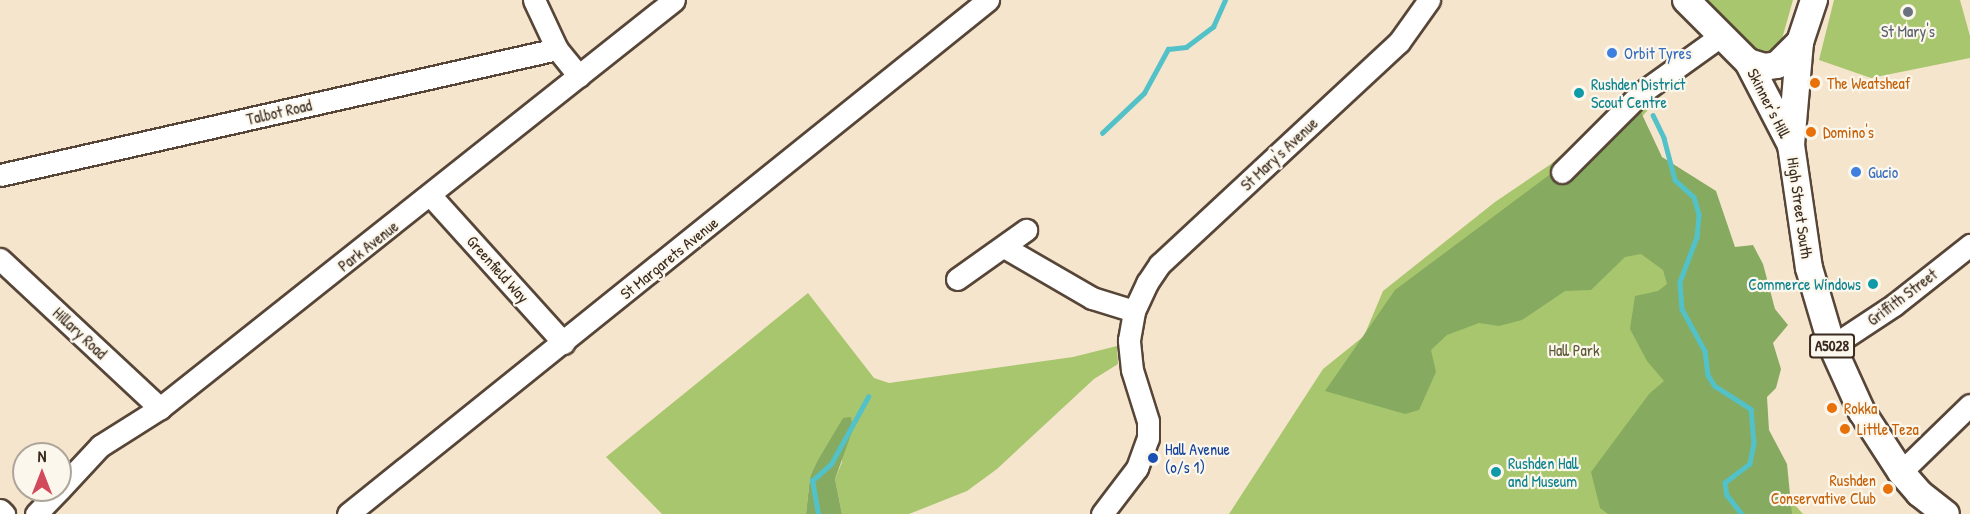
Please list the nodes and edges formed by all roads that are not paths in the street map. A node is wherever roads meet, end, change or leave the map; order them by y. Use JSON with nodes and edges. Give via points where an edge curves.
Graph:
{"nodes":[{"id":1,"x":534,"y":0,"type":"edge"},
{"id":2,"x":674,"y":0,"type":"edge"},
{"id":3,"x":988,"y":0,"type":"edge"},
{"id":4,"x":1430,"y":0,"type":"edge"},
{"id":5,"x":1686,"y":0,"type":"edge"},
{"id":6,"x":1814,"y":0,"type":"edge"},
{"id":7,"x":1722,"y":35,"type":"junction"},
{"id":8,"x":1800,"y":42,"type":"junction"},
{"id":9,"x":557,"y":49,"type":"junction"},
{"id":10,"x":1748,"y":62,"type":"junction"},
{"id":11,"x":579,"y":76,"type":"junction"},
{"id":12,"x":1791,"y":145,"type":"junction"},
{"id":13,"x":1562,"y":172,"type":"dead end"},
{"id":14,"x":0,"y":175,"type":"edge"},
{"id":15,"x":431,"y":196,"type":"junction"},
{"id":16,"x":1026,"y":230,"type":"dead end"},
{"id":17,"x":1970,"y":245,"type":"edge"},
{"id":18,"x":1004,"y":247,"type":"junction"},
{"id":19,"x":0,"y":259,"type":"edge"},
{"id":20,"x":957,"y":279,"type":"dead end"},
{"id":21,"x":1134,"y":311,"type":"junction"},
{"id":22,"x":564,"y":343,"type":"junction"},
{"id":23,"x":1832,"y":346,"type":"junction"},
{"id":24,"x":1970,"y":405,"type":"edge"},
{"id":25,"x":160,"y":408,"type":"junction"},
{"id":26,"x":1901,"y":472,"type":"junction"},
{"id":27,"x":72,"y":475,"type":"edge"},
{"id":28,"x":47,"y":502,"type":"edge"},
{"id":29,"x":0,"y":510,"type":"edge"},
{"id":30,"x":4,"y":514,"type":"edge"},
{"id":31,"x":36,"y":514,"type":"edge"},
{"id":32,"x":348,"y":514,"type":"edge"},
{"id":33,"x":1102,"y":514,"type":"edge"},
{"id":34,"x":1946,"y":514,"type":"edge"}],
"edges":[{"from":1,"to":9,"type":"street"},
{"from":2,"to":11,"type":"street","name":"Park Avenue"},
{"from":3,"to":22,"type":"street","name":"St Margarets Avenue"},
{"from":4,"to":21,"type":"street","name":"St Mary's Avenue","via":[[1392,48],[1160,264]]},
{"from":5,"to":7,"type":"main road","name":"Skinner's Hill","number":"A5028"},
{"from":6,"to":8,"type":"main road","number":"A5028"},
{"from":7,"to":10,"type":"main road","name":"Skinner's Hill","number":"A5028"},
{"from":7,"to":13,"type":"street","via":[[1641,93]]},
{"from":8,"to":10,"type":"main road","name":"Skinner's Hill","number":"A5028","via":[[1777,65],[1764,67]]},
{"from":8,"to":12,"type":"main road","name":"High Street South","number":"A5028"},
{"from":9,"to":11,"type":"street"},
{"from":9,"to":14,"type":"street","name":"Talbot Road"},
{"from":10,"to":12,"type":"main road","name":"Skinner's Hill","number":"A5028"},
{"from":11,"to":15,"type":"street","name":"Park Avenue"},
{"from":12,"to":23,"type":"main road","name":"High Street South","number":"A5028","via":[[1809,268]]},
{"from":15,"to":22,"type":"street","name":"Greenfield Way"},
{"from":15,"to":25,"type":"street","name":"Park Avenue"},
{"from":16,"to":18,"type":"street"},
{"from":17,"to":23,"type":"street","name":"Griffith Street","via":[[1894,305]]},
{"from":18,"to":20,"type":"street"},
{"from":18,"to":21,"type":"street","via":[[1092,298]]},
{"from":19,"to":25,"type":"street","name":"Hillary Road"},
{"from":21,"to":33,"type":"street","name":"St Mary's Avenue","via":[[1130,360],[1148,421],[1148,438],[1137,468]]},
{"from":22,"to":32,"type":"street","name":"St Margarets Avenue"},
{"from":23,"to":26,"type":"main road","name":"High Street South","number":"A5028","via":[[1862,412]]},
{"from":24,"to":26,"type":"street"},
{"from":25,"to":27,"type":"street","name":"Park Avenue","via":[[100,446]]},
{"from":26,"to":34,"type":"main road","name":"High Street South","number":"A5028"},
{"from":28,"to":31,"type":"street","name":"Park Avenue"},
{"from":29,"to":30,"type":"street"}]}
